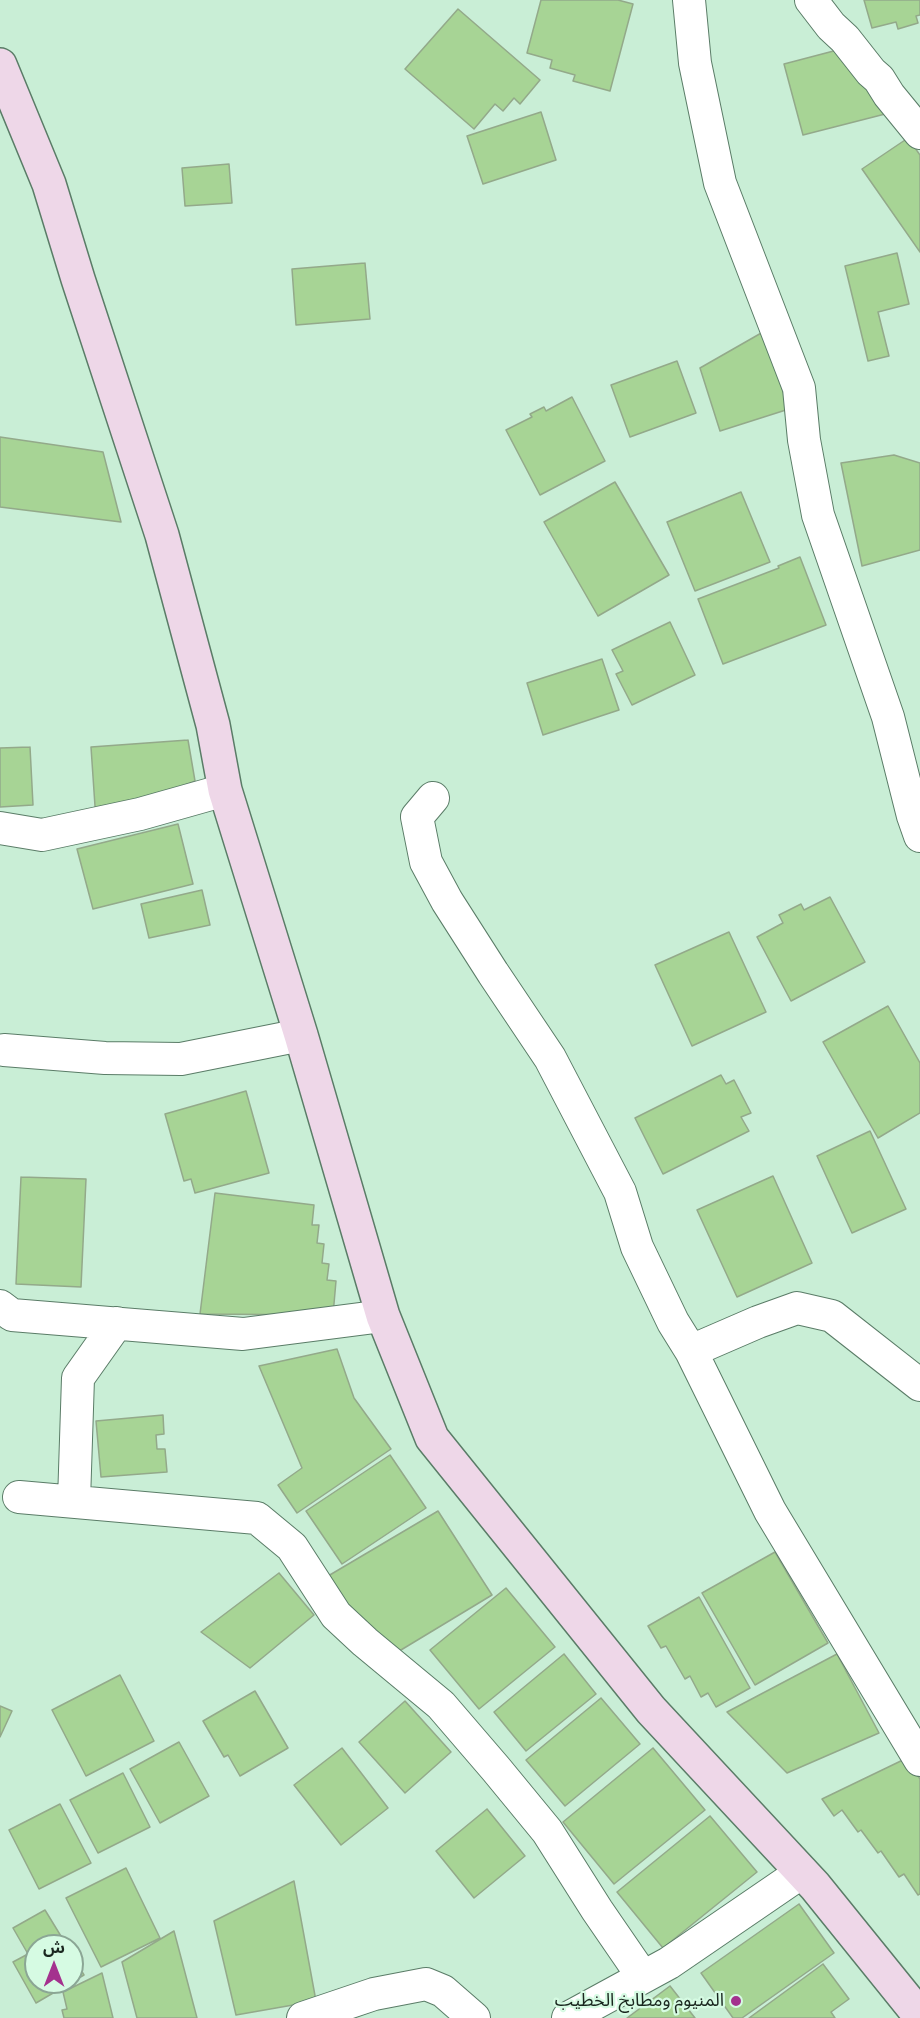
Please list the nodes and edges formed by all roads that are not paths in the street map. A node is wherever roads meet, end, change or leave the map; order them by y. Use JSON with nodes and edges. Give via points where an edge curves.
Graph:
{"nodes":[{"id":1,"x":689,"y":0,"type":"edge"},
{"id":2,"x":811,"y":0,"type":"edge"},
{"id":3,"x":0,"y":65,"type":"edge"},
{"id":4,"x":920,"y":133,"type":"edge"},
{"id":5,"x":225,"y":790,"type":"junction"},
{"id":6,"x":433,"y":798,"type":"dead end"},
{"id":7,"x":0,"y":828,"type":"edge"},
{"id":8,"x":920,"y":836,"type":"edge"},
{"id":9,"x":301,"y":1035,"type":"junction"},
{"id":10,"x":4,"y":1050,"type":"dead end"},
{"id":11,"x":0,"y":1306,"type":"edge"},
{"id":12,"x":383,"y":1316,"type":"junction"},
{"id":13,"x":117,"y":1323,"type":"junction"},
{"id":14,"x":691,"y":1351,"type":"junction"},
{"id":15,"x":920,"y":1385,"type":"edge"},
{"id":16,"x":19,"y":1497,"type":"dead end"},
{"id":17,"x":74,"y":1501,"type":"junction"},
{"id":18,"x":920,"y":1760,"type":"edge"},
{"id":19,"x":802,"y":1872,"type":"junction"},
{"id":20,"x":643,"y":1977,"type":"junction"},
{"id":21,"x":920,"y":2016,"type":"edge"},
{"id":22,"x":303,"y":2018,"type":"edge"},
{"id":23,"x":474,"y":2018,"type":"edge"},
{"id":24,"x":568,"y":2018,"type":"edge"}],
"edges":[{"from":1,"to":8,"type":"street","via":[[695,63],[720,183],[800,388],[804,440],[818,515],[888,717]]},
{"from":2,"to":4,"type":"street"},
{"from":3,"to":5,"type":"main road","via":[[49,184],[162,535],[213,725]]},
{"from":5,"to":7,"type":"street","via":[[140,814],[42,835]]},
{"from":5,"to":9,"type":"main road"},
{"from":6,"to":14,"type":"street","via":[[417,816],[426,862],[447,901],[550,1058],[620,1192],[638,1246],[673,1322]]},
{"from":9,"to":10,"type":"street","via":[[181,1059]]},
{"from":9,"to":12,"type":"main road"},
{"from":11,"to":13,"type":"street","via":[[12,1315]]},
{"from":12,"to":13,"type":"street","via":[[243,1334]]},
{"from":12,"to":19,"type":"main road","via":[[432,1438],[651,1710]]},
{"from":13,"to":17,"type":"street","via":[[78,1378]]},
{"from":14,"to":15,"type":"street","via":[[797,1308],[832,1316]]},
{"from":14,"to":18,"type":"street","via":[[770,1511]]},
{"from":16,"to":17,"type":"street"},
{"from":17,"to":20,"type":"street","via":[[257,1518],[292,1547],[336,1615],[441,1705],[547,1831]]},
{"from":19,"to":20,"type":"street"},
{"from":19,"to":21,"type":"main road"},
{"from":20,"to":24,"type":"street"},
{"from":22,"to":23,"type":"street","via":[[374,1994],[426,1984],[443,1991]]}]}
